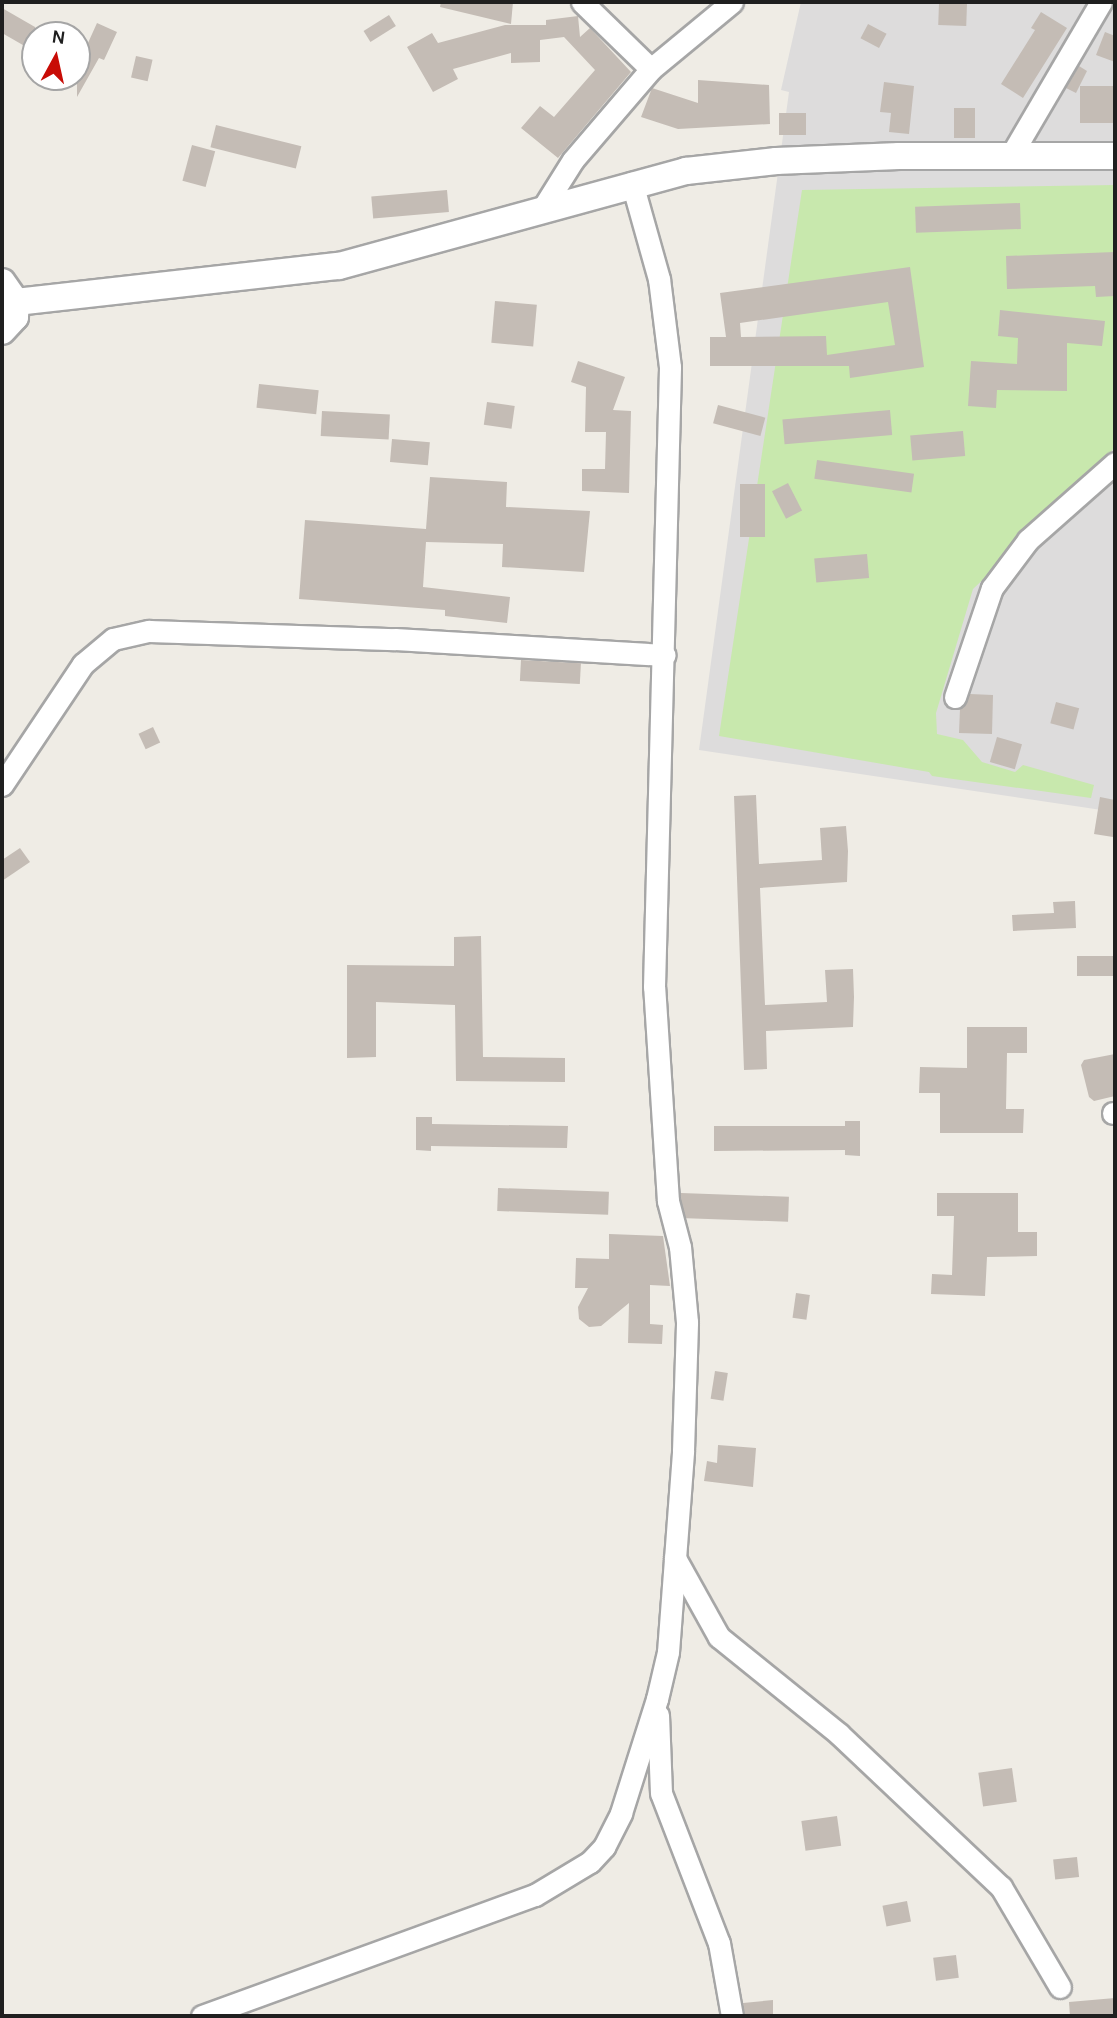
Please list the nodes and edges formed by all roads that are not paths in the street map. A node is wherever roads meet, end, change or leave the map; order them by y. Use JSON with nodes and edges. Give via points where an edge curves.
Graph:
{"nodes":[{"id":1,"x":582,"y":2,"type":"edge"},
{"id":2,"x":732,"y":2,"type":"edge"},
{"id":3,"x":1101,"y":2,"type":"edge"},
{"id":4,"x":651,"y":69,"type":"junction"},
{"id":5,"x":1115,"y":156,"type":"edge"},
{"id":6,"x":1010,"y":157,"type":"junction"},
{"id":7,"x":632,"y":183,"type":"junction"},
{"id":8,"x":541,"y":211,"type":"junction"},
{"id":9,"x":9,"y":292,"type":"edge"},
{"id":10,"x":2,"y":331,"type":"edge"},
{"id":11,"x":1115,"y":463,"type":"edge"},
{"id":12,"x":665,"y":655,"type":"junction"},
{"id":13,"x":956,"y":697,"type":"dead end"},
{"id":14,"x":2,"y":785,"type":"edge"},
{"id":15,"x":675,"y":1558,"type":"junction"},
{"id":16,"x":657,"y":1699,"type":"junction"},
{"id":17,"x":1060,"y":1987,"type":"dead end"},
{"id":18,"x":202,"y":2016,"type":"edge"},
{"id":19,"x":732,"y":2016,"type":"edge"}],
"edges":[{"from":1,"to":4,"type":"street"},
{"from":2,"to":4,"type":"street"},
{"from":3,"to":6,"type":"street"},
{"from":4,"to":8,"type":"street","via":[[573,160]]},
{"from":5,"to":6,"type":"street"},
{"from":6,"to":7,"type":"street","via":[[776,161],[686,171]]},
{"from":7,"to":8,"type":"street"},
{"from":7,"to":12,"type":"street","via":[[659,279],[670,367]]},
{"from":8,"to":9,"type":"street","via":[[339,267]]},
{"from":9,"to":10,"type":"street","via":[[15,317]]},
{"from":11,"to":13,"type":"street","via":[[1028,540],[992,588]]},
{"from":12,"to":14,"type":"street","via":[[149,631],[113,639],[82,664]]},
{"from":12,"to":15,"type":"street","via":[[654,987],[668,1201],[680,1247],[687,1322]]},
{"from":15,"to":16,"type":"street","via":[[668,1652]]},
{"from":15,"to":17,"type":"street","via":[[719,1637],[866,1758],[1001,1886]]},
{"from":16,"to":18,"type":"street","via":[[621,1813],[604,1847],[590,1862],[534,1895]]},
{"from":16,"to":19,"type":"street","via":[[662,1793],[719,1942]]}]}
